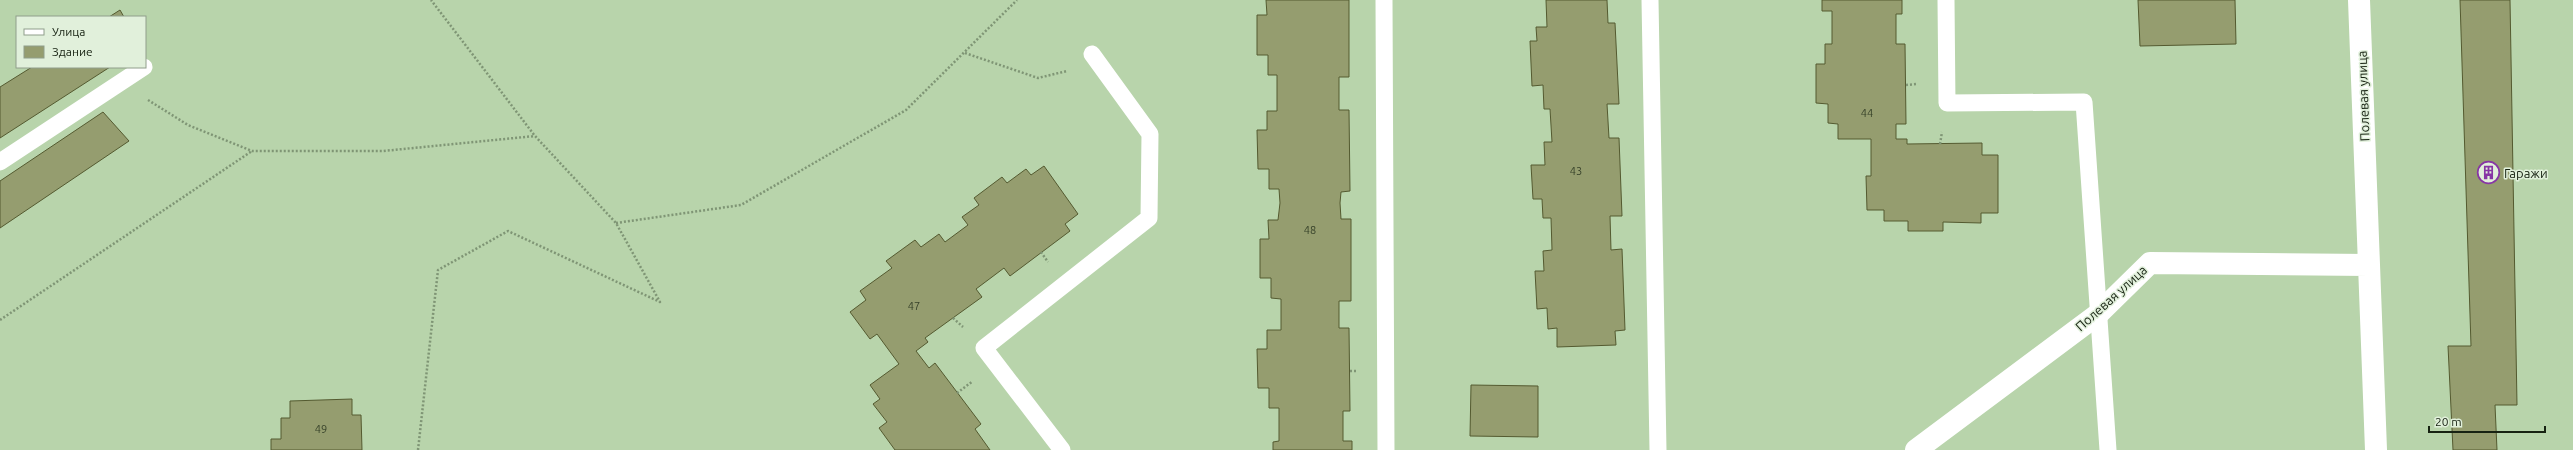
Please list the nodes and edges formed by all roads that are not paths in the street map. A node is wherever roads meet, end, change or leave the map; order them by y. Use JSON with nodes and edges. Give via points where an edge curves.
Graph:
{"nodes":[{"id":1,"x":1384,"y":0,"type":"edge"},
{"id":2,"x":1650,"y":0,"type":"edge"},
{"id":3,"x":1946,"y":0,"type":"edge"},
{"id":4,"x":2359,"y":0,"type":"edge"},
{"id":5,"x":1092,"y":54,"type":"road end"},
{"id":6,"x":142,"y":68,"type":"edge"},
{"id":7,"x":0,"y":162,"type":"edge"},
{"id":8,"x":2369,"y":265,"type":"junction"},
{"id":9,"x":2097,"y":315,"type":"junction"},
{"id":10,"x":1062,"y":450,"type":"edge"},
{"id":11,"x":1386,"y":450,"type":"edge"},
{"id":12,"x":1658,"y":450,"type":"edge"},
{"id":13,"x":1916,"y":450,"type":"edge"},
{"id":14,"x":2108,"y":450,"type":"edge"},
{"id":15,"x":2376,"y":450,"type":"edge"}],
"edges":[{"from":1,"to":11,"type":"lane"},
{"from":2,"to":12,"type":"lane"},
{"from":3,"to":9,"type":"lane","via":[[1947,103],[2084,102]]},
{"from":4,"to":8,"type":"street","name":"Полевая улица"},
{"from":5,"to":10,"type":"lane","via":[[1150,134],[1148,218],[984,348]]},
{"from":6,"to":7,"type":"lane"},
{"from":8,"to":9,"type":"street","name":"Полевая улица","via":[[2150,263]]},
{"from":8,"to":15,"type":"street","name":"Полевая улица"},
{"from":9,"to":13,"type":"street","name":"Полевая улица"},
{"from":9,"to":14,"type":"lane"}]}
